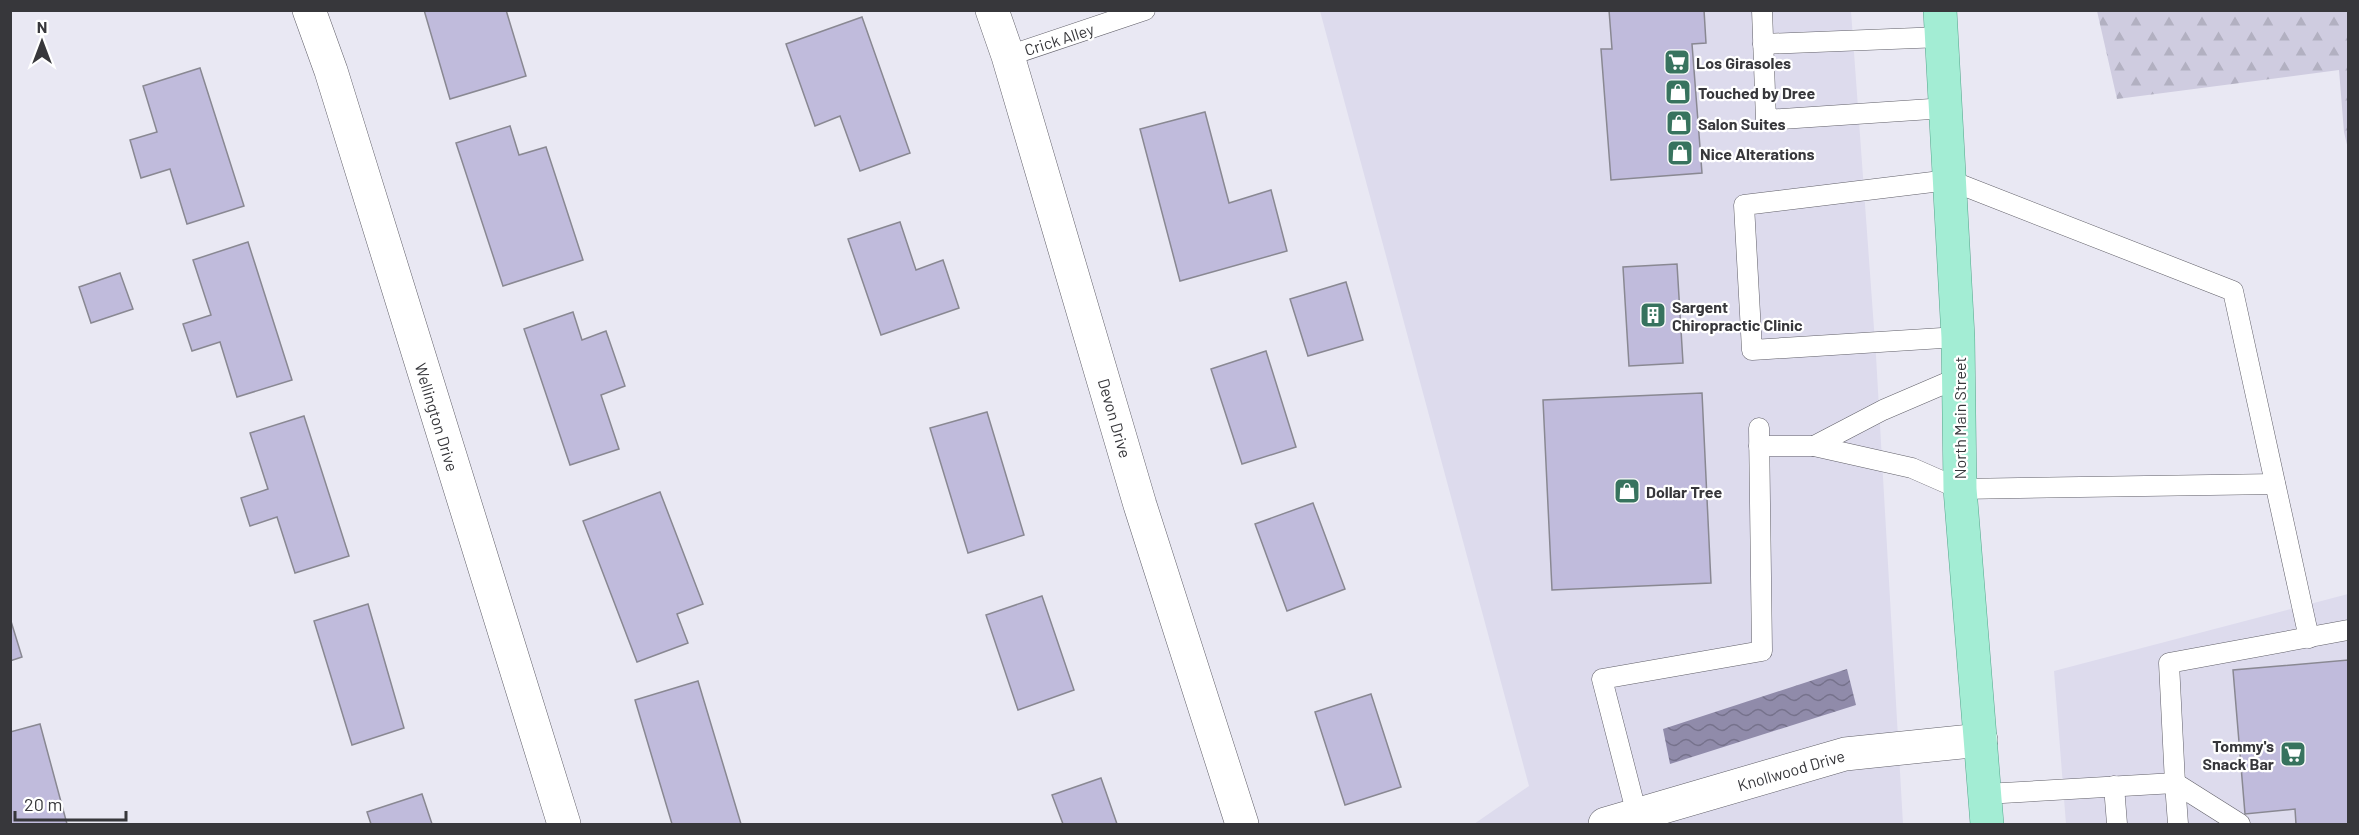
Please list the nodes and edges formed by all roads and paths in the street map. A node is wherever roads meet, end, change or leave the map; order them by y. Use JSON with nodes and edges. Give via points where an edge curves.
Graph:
{"nodes":[{"id":1,"x":309,"y":10,"type":"edge"},
{"id":2,"x":992,"y":10,"type":"edge"},
{"id":3,"x":1145,"y":10,"type":"edge"},
{"id":4,"x":1762,"y":10,"type":"edge"},
{"id":5,"x":1941,"y":24,"type":"edge"},
{"id":6,"x":1763,"y":44,"type":"junction"},
{"id":7,"x":1008,"y":56,"type":"junction"},
{"id":8,"x":1946,"y":108,"type":"junction"},
{"id":9,"x":1949,"y":180,"type":"junction"},
{"id":10,"x":1958,"y":337,"type":"junction"},
{"id":11,"x":1960,"y":377,"type":"junction"},
{"id":12,"x":1814,"y":446,"type":"junction"},
{"id":13,"x":2275,"y":484,"type":"junction"},
{"id":14,"x":1960,"y":489,"type":"junction"},
{"id":15,"x":2349,"y":630,"type":"edge"},
{"id":16,"x":2309,"y":638,"type":"junction"},
{"id":17,"x":1981,"y":740,"type":"junction"},
{"id":18,"x":2175,"y":783,"type":"junction"},
{"id":19,"x":2114,"y":786,"type":"junction"},
{"id":20,"x":1986,"y":809,"type":"edge"},
{"id":21,"x":1637,"y":815,"type":"junction"},
{"id":22,"x":564,"y":825,"type":"edge"},
{"id":23,"x":1242,"y":825,"type":"edge"},
{"id":24,"x":1605,"y":825,"type":"edge"},
{"id":25,"x":2117,"y":825,"type":"edge"},
{"id":26,"x":2178,"y":825,"type":"edge"},
{"id":27,"x":2240,"y":825,"type":"edge"}],
"edges":[{"from":1,"to":22,"type":"street","name":"Wellington Drive"},
{"from":2,"to":7,"type":"street","name":"Devon Drive"},
{"from":3,"to":7,"type":"lane","name":"Crick Alley"},
{"from":4,"to":6,"type":"lane"},
{"from":5,"to":6,"type":"lane"},
{"from":5,"to":8,"type":"main road","name":"North Main Street"},
{"from":6,"to":8,"type":"lane","via":[[1766,120]]},
{"from":7,"to":23,"type":"street","name":"Devon Drive","via":[[1140,505]]},
{"from":8,"to":9,"type":"main road","name":"North Main Street"},
{"from":9,"to":10,"type":"main road","name":"North Main Street"},
{"from":9,"to":10,"type":"lane","via":[[1744,205],[1752,350]]},
{"from":9,"to":13,"type":"lane","via":[[2233,291]]},
{"from":10,"to":11,"type":"main road","name":"North Main Street"},
{"from":11,"to":12,"type":"lane","via":[[1883,410]]},
{"from":11,"to":14,"type":"main road","name":"North Main Street"},
{"from":12,"to":14,"type":"lane","via":[[1912,468]]},
{"from":12,"to":21,"type":"lane","via":[[1760,437],[1762,651],[1602,679]]},
{"from":13,"to":14,"type":"lane"},
{"from":13,"to":16,"type":"lane"},
{"from":14,"to":17,"type":"main road","name":"North Main Street"},
{"from":15,"to":16,"type":"lane"},
{"from":16,"to":18,"type":"lane","via":[[2169,663]]},
{"from":17,"to":20,"type":"main road","name":"North Main Street"},
{"from":17,"to":21,"type":"street","name":"Knollwood Drive","via":[[1845,754]]},
{"from":18,"to":19,"type":"lane"},
{"from":18,"to":26,"type":"lane"},
{"from":18,"to":27,"type":"lane"},
{"from":19,"to":20,"type":"lane"},
{"from":19,"to":25,"type":"lane"},
{"from":21,"to":24,"type":"street","name":"Knollwood Drive"}]}
